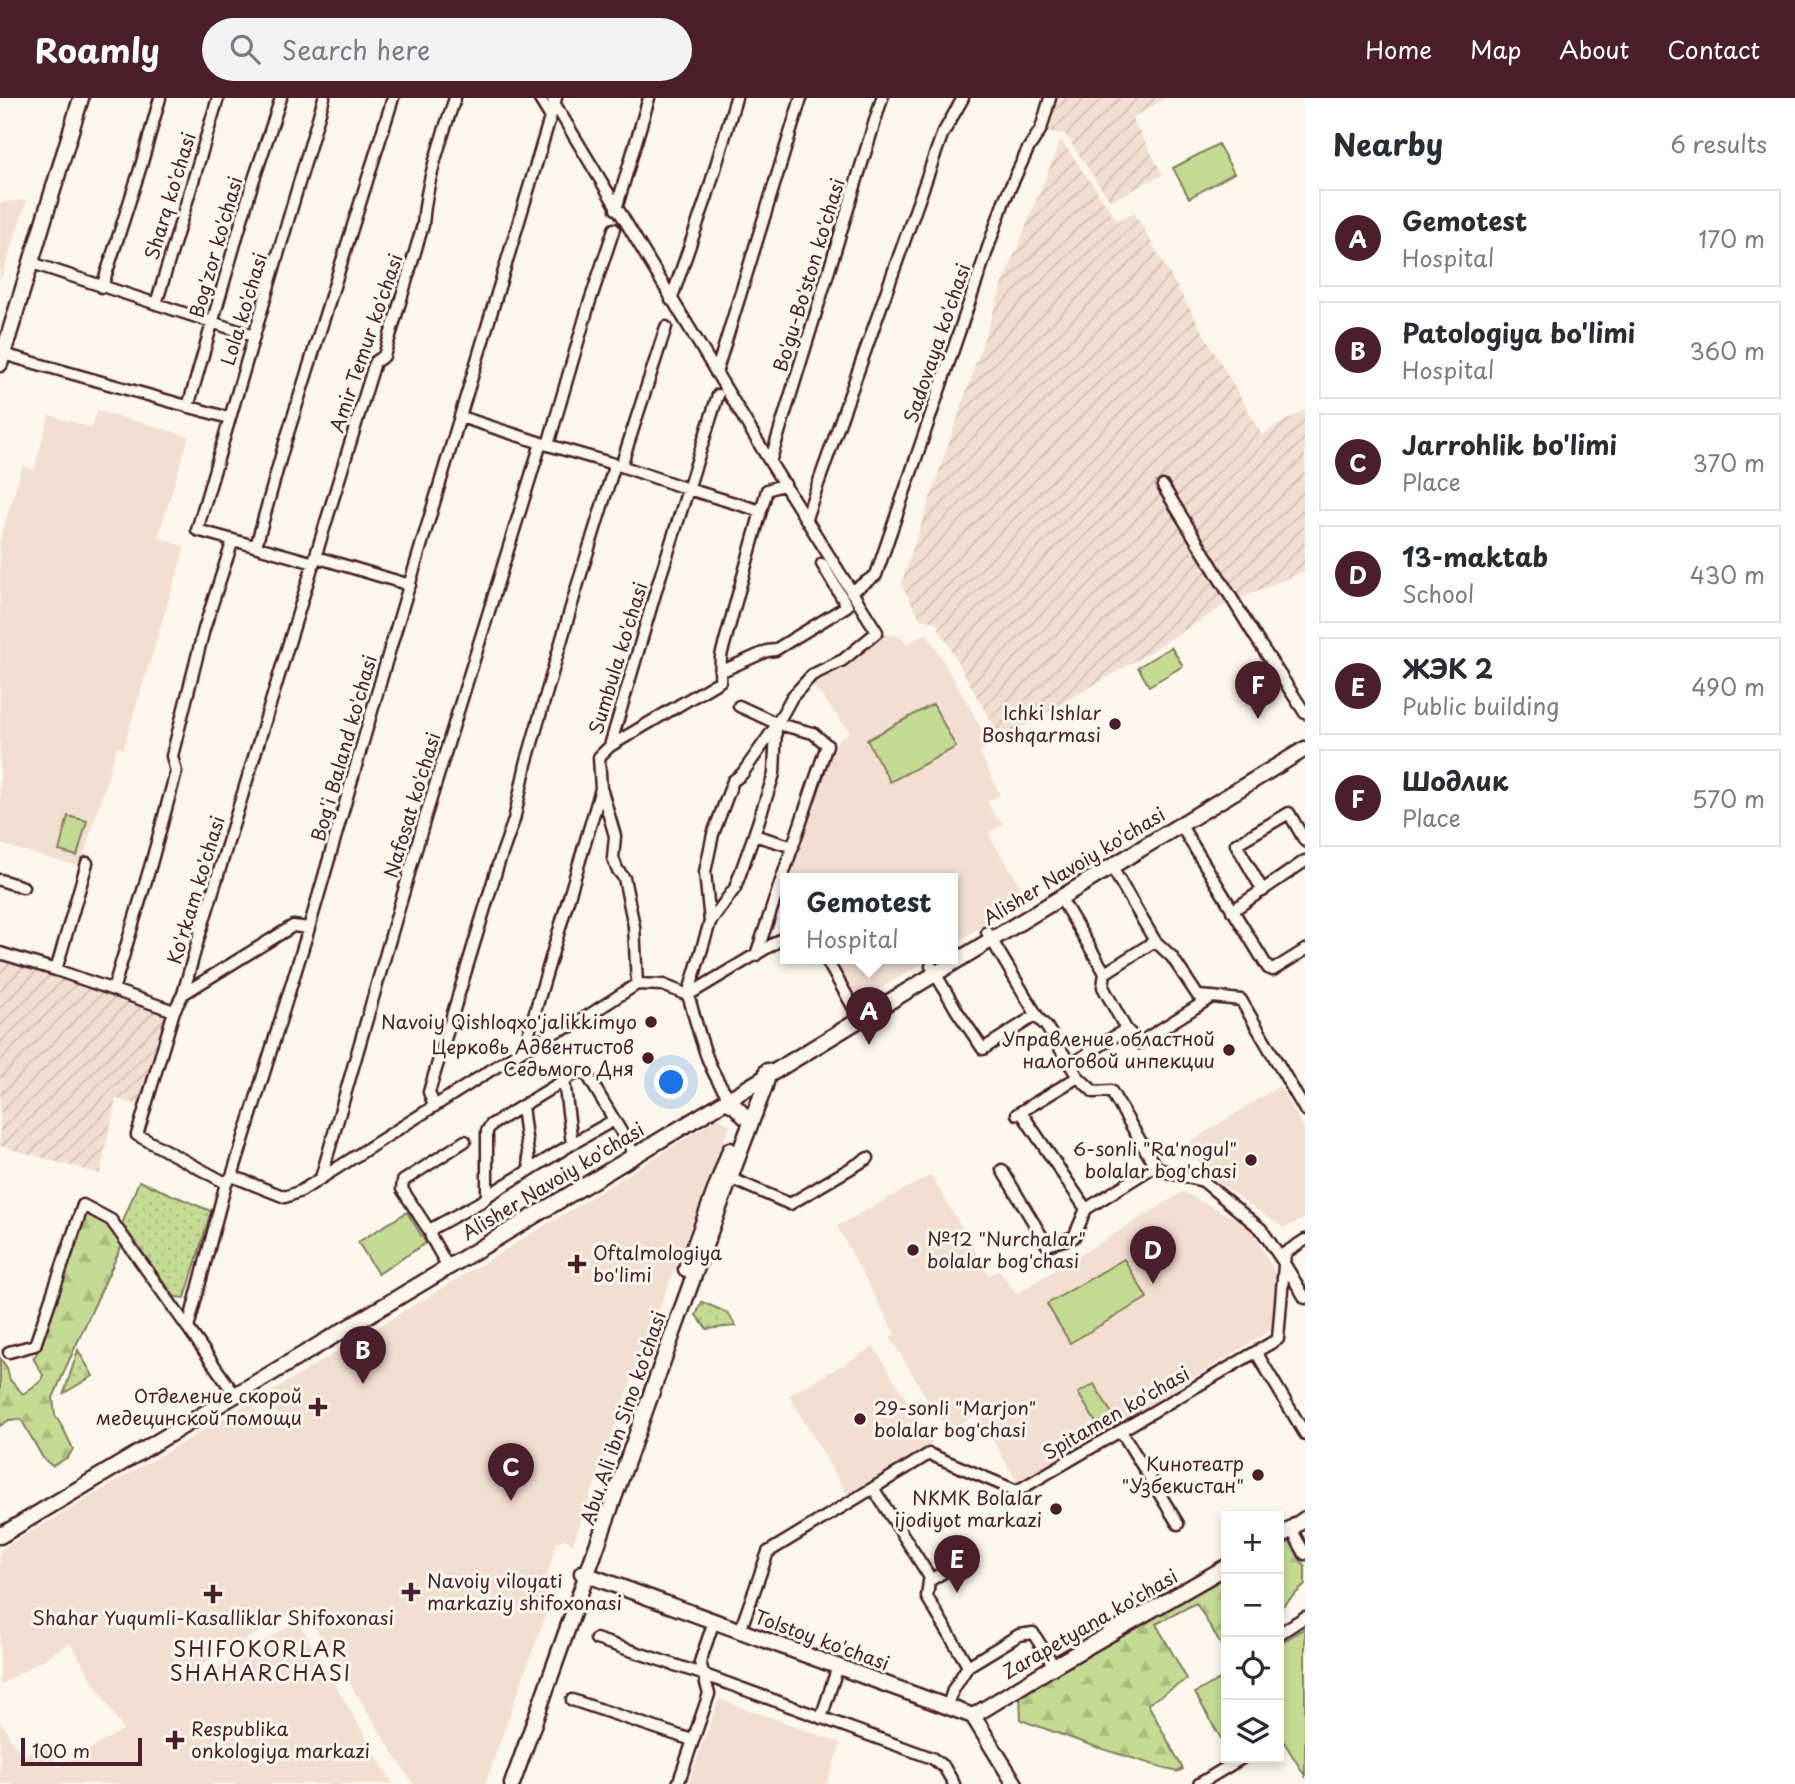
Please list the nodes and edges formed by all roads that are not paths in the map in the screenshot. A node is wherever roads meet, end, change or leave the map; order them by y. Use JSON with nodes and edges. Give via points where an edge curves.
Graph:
{"nodes":[{"id":1,"x":81,"y":98,"type":"edge"},
{"id":2,"x":160,"y":98,"type":"edge"},
{"id":3,"x":218,"y":98,"type":"edge"},
{"id":4,"x":281,"y":98,"type":"edge"},
{"id":5,"x":324,"y":98,"type":"edge"},
{"id":6,"x":393,"y":98,"type":"edge"},
{"id":7,"x":455,"y":98,"type":"edge"},
{"id":8,"x":539,"y":98,"type":"edge"},
{"id":9,"x":649,"y":98,"type":"edge"},
{"id":10,"x":736,"y":98,"type":"edge"},
{"id":11,"x":801,"y":98,"type":"edge"},
{"id":12,"x":882,"y":98,"type":"edge"},
{"id":13,"x":963,"y":98,"type":"edge"},
{"id":14,"x":1051,"y":98,"type":"edge"},
{"id":15,"x":553,"y":100,"type":"edge"},
{"id":16,"x":550,"y":116,"type":"junction"},
{"id":17,"x":616,"y":209,"type":"junction"},
{"id":18,"x":614,"y":229,"type":"dead end"},
{"id":19,"x":32,"y":263,"type":"junction"},
{"id":20,"x":102,"y":287,"type":"junction"},
{"id":21,"x":671,"y":300,"type":"junction"},
{"id":22,"x":156,"y":304,"type":"junction"},
{"id":23,"x":212,"y":323,"type":"junction"},
{"id":24,"x":666,"y":327,"type":"dead end"},
{"id":25,"x":254,"y":336,"type":"junction"},
{"id":26,"x":2,"y":359,"type":"edge"},
{"id":27,"x":716,"y":373,"type":"junction"},
{"id":28,"x":718,"y":395,"type":"dead end"},
{"id":29,"x":188,"y":407,"type":"junction"},
{"id":30,"x":461,"y":417,"type":"junction"},
{"id":31,"x":229,"y":418,"type":"junction"},
{"id":32,"x":544,"y":444,"type":"junction"},
{"id":33,"x":770,"y":462,"type":"junction"},
{"id":34,"x":618,"y":465,"type":"junction"},
{"id":35,"x":785,"y":484,"type":"junction"},
{"id":36,"x":1163,"y":486,"type":"dead end"},
{"id":37,"x":688,"y":489,"type":"junction"},
{"id":38,"x":761,"y":511,"type":"junction"},
{"id":39,"x":806,"y":518,"type":"junction"},
{"id":40,"x":233,"y":541,"type":"junction"},
{"id":41,"x":256,"y":546,"type":"junction"},
{"id":42,"x":315,"y":560,"type":"junction"},
{"id":43,"x":822,"y":564,"type":"dead end"},
{"id":44,"x":410,"y":585,"type":"junction"},
{"id":45,"x":851,"y":592,"type":"junction"},
{"id":46,"x":720,"y":671,"type":"junction"},
{"id":47,"x":739,"y":706,"type":"dead end"},
{"id":48,"x":1305,"y":713,"type":"edge"},
{"id":49,"x":777,"y":725,"type":"junction"},
{"id":50,"x":1305,"y":738,"type":"edge"},
{"id":51,"x":610,"y":746,"type":"junction"},
{"id":52,"x":1305,"y":750,"type":"edge"},
{"id":53,"x":601,"y":789,"type":"junction"},
{"id":54,"x":1180,"y":824,"type":"junction"},
{"id":55,"x":754,"y":835,"type":"junction"},
{"id":56,"x":1305,"y":841,"type":"edge"},
{"id":57,"x":793,"y":847,"type":"junction"},
{"id":58,"x":1305,"y":861,"type":"edge"},
{"id":59,"x":87,"y":863,"type":"dead end"},
{"id":60,"x":1111,"y":866,"type":"junction"},
{"id":61,"x":787,"y":873,"type":"edge"},
{"id":62,"x":0,"y":880,"type":"edge"},
{"id":63,"x":23,"y":887,"type":"dead end"},
{"id":64,"x":1263,"y":891,"type":"junction"},
{"id":65,"x":780,"y":897,"type":"edge"},
{"id":66,"x":1059,"y":897,"type":"junction"},
{"id":67,"x":1233,"y":911,"type":"junction"},
{"id":68,"x":710,"y":922,"type":"junction"},
{"id":69,"x":309,"y":928,"type":"junction"},
{"id":70,"x":989,"y":935,"type":"junction"},
{"id":71,"x":780,"y":940,"type":"edge"},
{"id":72,"x":1155,"y":941,"type":"junction"},
{"id":73,"x":958,"y":950,"type":"edge"},
{"id":74,"x":1305,"y":950,"type":"edge"},
{"id":75,"x":0,"y":953,"type":"edge"},
{"id":76,"x":958,"y":953,"type":"edge"},
{"id":77,"x":755,"y":955,"type":"junction"},
{"id":78,"x":829,"y":964,"type":"edge"},
{"id":79,"x":936,"y":966,"type":"edge"},
{"id":80,"x":56,"y":970,"type":"junction"},
{"id":81,"x":1105,"y":973,"type":"junction"},
{"id":82,"x":637,"y":984,"type":"junction"},
{"id":83,"x":113,"y":990,"type":"junction"},
{"id":84,"x":183,"y":994,"type":"junction"},
{"id":85,"x":688,"y":995,"type":"junction"},
{"id":86,"x":1212,"y":997,"type":"junction"},
{"id":87,"x":174,"y":1010,"type":"junction"},
{"id":88,"x":856,"y":1012,"type":"junction"},
{"id":89,"x":1036,"y":1015,"type":"junction"},
{"id":90,"x":1126,"y":1029,"type":"junction"},
{"id":91,"x":524,"y":1049,"type":"junction"},
{"id":92,"x":1070,"y":1065,"type":"junction"},
{"id":93,"x":762,"y":1073,"type":"junction"},
{"id":94,"x":1078,"y":1077,"type":"junction"},
{"id":95,"x":564,"y":1080,"type":"junction"},
{"id":96,"x":726,"y":1097,"type":"junction"},
{"id":97,"x":435,"y":1106,"type":"junction"},
{"id":98,"x":522,"y":1106,"type":"junction"},
{"id":99,"x":1305,"y":1110,"type":"edge"},
{"id":100,"x":744,"y":1116,"type":"junction"},
{"id":101,"x":614,"y":1120,"type":"junction"},
{"id":102,"x":465,"y":1141,"type":"dead end"},
{"id":103,"x":572,"y":1144,"type":"junction"},
{"id":104,"x":632,"y":1151,"type":"junction"},
{"id":105,"x":868,"y":1158,"type":"dead end"},
{"id":106,"x":1155,"y":1166,"type":"junction"},
{"id":107,"x":530,"y":1170,"type":"junction"},
{"id":108,"x":1002,"y":1170,"type":"dead end"},
{"id":109,"x":725,"y":1176,"type":"junction"},
{"id":110,"x":321,"y":1178,"type":"junction"},
{"id":111,"x":229,"y":1180,"type":"junction"},
{"id":112,"x":487,"y":1196,"type":"junction"},
{"id":113,"x":1086,"y":1209,"type":"junction"},
{"id":114,"x":430,"y":1232,"type":"junction"},
{"id":115,"x":1305,"y":1240,"type":"edge"},
{"id":116,"x":1284,"y":1263,"type":"junction"},
{"id":117,"x":446,"y":1264,"type":"junction"},
{"id":118,"x":1305,"y":1298,"type":"edge"},
{"id":119,"x":188,"y":1328,"type":"junction"},
{"id":120,"x":9,"y":1352,"type":"dead end"},
{"id":121,"x":1256,"y":1352,"type":"junction"},
{"id":122,"x":233,"y":1391,"type":"junction"},
{"id":123,"x":1121,"y":1431,"type":"junction"},
{"id":124,"x":1305,"y":1434,"type":"edge"},
{"id":125,"x":873,"y":1488,"type":"junction"},
{"id":126,"x":1305,"y":1519,"type":"edge"},
{"id":127,"x":1178,"y":1524,"type":"dead end"},
{"id":128,"x":0,"y":1526,"type":"edge"},
{"id":129,"x":1285,"y":1533,"type":"edge"},
{"id":130,"x":0,"y":1536,"type":"edge"},
{"id":131,"x":1305,"y":1553,"type":"edge"},
{"id":132,"x":971,"y":1565,"type":"dead end"},
{"id":133,"x":1221,"y":1570,"type":"edge"},
{"id":134,"x":585,"y":1574,"type":"junction"},
{"id":135,"x":930,"y":1580,"type":"junction"},
{"id":136,"x":1305,"y":1617,"type":"edge"},
{"id":137,"x":714,"y":1621,"type":"junction"},
{"id":138,"x":740,"y":1630,"type":"junction"},
{"id":139,"x":1284,"y":1631,"type":"edge"},
{"id":140,"x":596,"y":1639,"type":"dead end"},
{"id":141,"x":838,"y":1666,"type":"junction"},
{"id":142,"x":968,"y":1666,"type":"junction"},
{"id":143,"x":1054,"y":1666,"type":"junction"},
{"id":144,"x":702,"y":1674,"type":"junction"},
{"id":145,"x":572,"y":1700,"type":"dead end"},
{"id":146,"x":948,"y":1706,"type":"junction"},
{"id":147,"x":973,"y":1716,"type":"junction"},
{"id":148,"x":821,"y":1718,"type":"junction"},
{"id":149,"x":692,"y":1740,"type":"junction"},
{"id":150,"x":1234,"y":1763,"type":"edge"},
{"id":151,"x":505,"y":1784,"type":"edge"},
{"id":152,"x":512,"y":1784,"type":"edge"},
{"id":153,"x":678,"y":1784,"type":"edge"},
{"id":154,"x":954,"y":1784,"type":"edge"},
{"id":155,"x":1015,"y":1784,"type":"edge"},
{"id":156,"x":1199,"y":1784,"type":"edge"}],
"edges":[{"from":1,"to":19,"type":"main road"},
{"from":2,"to":20,"type":"street"},
{"from":3,"to":22,"type":"street","name":"Sharq ko'chasi"},
{"from":4,"to":23,"type":"street","name":"Bog'zor ko'chasi"},
{"from":5,"to":25,"type":"street","name":"Lola ko'chasi"},
{"from":6,"to":41,"type":"street"},
{"from":7,"to":42,"type":"street","name":"Amir Temur ko'chasi","via":[[392,330],[384,356],[375,362]]},
{"from":8,"to":16,"type":"street"},
{"from":9,"to":17,"type":"street"},
{"from":10,"to":21,"type":"street"},
{"from":11,"to":27,"type":"street"},
{"from":12,"to":33,"type":"street","name":"Bo'gu-Bo'ston ko'chasi"},
{"from":13,"to":39,"type":"street","via":[[942,135]]},
{"from":14,"to":45,"type":"street","name":"Sadovaya ko'chasi","via":[[1041,129],[1004,201],[876,575]]},
{"from":15,"to":16,"type":"street","name":"Bog'i Baland ko'chasi"},
{"from":15,"to":17,"type":"street"},
{"from":16,"to":30,"type":"street","name":"Bog'i Baland ko'chasi"},
{"from":17,"to":21,"type":"street"},
{"from":18,"to":32,"type":"street","name":"Nafosat ko'chasi"},
{"from":19,"to":20,"type":"street"},
{"from":19,"to":26,"type":"main road"},
{"from":20,"to":22,"type":"street"},
{"from":21,"to":27,"type":"street"},
{"from":22,"to":23,"type":"street"},
{"from":23,"to":25,"type":"street"},
{"from":23,"to":29,"type":"street","name":"Bog'zor ko'chasi"},
{"from":24,"to":34,"type":"street"},
{"from":25,"to":31,"type":"street","name":"Lola ko'chasi"},
{"from":26,"to":29,"type":"street"},
{"from":27,"to":33,"type":"street"},
{"from":28,"to":37,"type":"street","name":"Sumbula ko'chasi"},
{"from":29,"to":31,"type":"street"},
{"from":30,"to":32,"type":"street"},
{"from":30,"to":44,"type":"street","name":"Bog'i Baland ko'chasi"},
{"from":31,"to":40,"type":"street","name":"Lola ko'chasi","via":[[197,530]]},
{"from":32,"to":34,"type":"street"},
{"from":32,"to":110,"type":"street","name":"Nafosat ko'chasi","via":[[425,818]]},
{"from":33,"to":35,"type":"street"},
{"from":34,"to":37,"type":"street"},
{"from":34,"to":97,"type":"street","via":[[572,603],[514,820],[429,1092]]},
{"from":35,"to":38,"type":"street","via":[[767,490]]},
{"from":35,"to":39,"type":"street"},
{"from":36,"to":48,"type":"street"},
{"from":37,"to":38,"type":"street"},
{"from":37,"to":51,"type":"street","name":"Sumbula ko'chasi"},
{"from":38,"to":46,"type":"street"},
{"from":39,"to":45,"type":"street"},
{"from":40,"to":41,"type":"street"},
{"from":40,"to":83,"type":"street","via":[[204,629],[172,756],[176,772]]},
{"from":41,"to":42,"type":"street"},
{"from":42,"to":44,"type":"street"},
{"from":42,"to":84,"type":"street","name":"Ko'rkam ko'chasi"},
{"from":43,"to":46,"type":"street","via":[[847,606],[775,650]]},
{"from":44,"to":69,"type":"street","name":"Bog'i Baland ko'chasi"},
{"from":45,"to":49,"type":"street","via":[[877,632],[843,660],[813,675],[792,697]]},
{"from":46,"to":51,"type":"street","via":[[720,681]]},
{"from":47,"to":49,"type":"street"},
{"from":49,"to":55,"type":"street","via":[[775,774]]},
{"from":49,"to":57,"type":"street","via":[[813,733],[827,745]]},
{"from":49,"to":68,"type":"street","via":[[733,781],[713,834],[705,873]]},
{"from":50,"to":70,"type":"main road","name":"Alisher Navoiy ko'chasi"},
{"from":51,"to":53,"type":"street","name":"Sumbula ko'chasi","via":[[599,757]]},
{"from":52,"to":54,"type":"main road","name":"Alisher Navoiy ko'chasi"},
{"from":53,"to":82,"type":"street","via":[[615,836],[613,858],[624,878],[634,926]]},
{"from":53,"to":91,"type":"street","name":"Sumbula ko'chasi"},
{"from":54,"to":60,"type":"main road","name":"Alisher Navoiy ko'chasi"},
{"from":54,"to":67,"type":"street"},
{"from":55,"to":57,"type":"street"},
{"from":55,"to":68,"type":"street","via":[[735,888]]},
{"from":56,"to":64,"type":"street","via":[[1289,813],[1236,844]]},
{"from":57,"to":61,"type":"street"},
{"from":58,"to":64,"type":"street"},
{"from":59,"to":80,"type":"street"},
{"from":60,"to":66,"type":"main road","name":"Alisher Navoiy ko'chasi"},
{"from":60,"to":72,"type":"street"},
{"from":62,"to":63,"type":"street"},
{"from":64,"to":67,"type":"street"},
{"from":65,"to":77,"type":"street"},
{"from":66,"to":70,"type":"main road","name":"Alisher Navoiy ko'chasi"},
{"from":66,"to":81,"type":"street"},
{"from":67,"to":74,"type":"street","via":[[1268,968],[1273,970]]},
{"from":68,"to":85,"type":"street"},
{"from":69,"to":84,"type":"street","via":[[293,926]]},
{"from":69,"to":111,"type":"street","name":"Bog'i Baland ko'chasi"},
{"from":70,"to":73,"type":"main road","name":"Alisher Navoiy ko'chasi"},
{"from":70,"to":76,"type":"main road","name":"Alisher Navoiy ko'chasi"},
{"from":70,"to":89,"type":"street"},
{"from":71,"to":77,"type":"street"},
{"from":72,"to":81,"type":"street"},
{"from":72,"to":86,"type":"street","via":[[1172,957],[1198,996]]},
{"from":75,"to":80,"type":"street"},
{"from":77,"to":85,"type":"street"},
{"from":78,"to":88,"type":"street"},
{"from":79,"to":88,"type":"main road","name":"Alisher Navoiy ko'chasi"},
{"from":79,"to":89,"type":"street","via":[[957,1011],[983,1049]]},
{"from":79,"to":93,"type":"main road","name":"Alisher Navoiy ko'chasi"},
{"from":80,"to":83,"type":"street"},
{"from":81,"to":90,"type":"street","via":[[1103,987]]},
{"from":82,"to":85,"type":"street","via":[[663,985]]},
{"from":82,"to":91,"type":"street","via":[[572,1026]]},
{"from":83,"to":87,"type":"street"},
{"from":84,"to":87,"type":"street","name":"Ko'rkam ko'chasi"},
{"from":85,"to":96,"type":"street"},
{"from":86,"to":90,"type":"street","via":[[1139,1043]]},
{"from":86,"to":99,"type":"street","via":[[1241,1000]]},
{"from":87,"to":111,"type":"street","name":"Ko'rkam ko'chasi","via":[[137,1135]]},
{"from":88,"to":93,"type":"main road","name":"Alisher Navoiy ko'chasi"},
{"from":89,"to":92,"type":"street"},
{"from":90,"to":92,"type":"street"},
{"from":91,"to":97,"type":"street"},
{"from":92,"to":94,"type":"street"},
{"from":93,"to":96,"type":"main road","name":"Alisher Navoiy ko'chasi"},
{"from":93,"to":100,"type":"main road","name":"Abu Ali ibn Sino ko'chasi"},
{"from":93,"to":109,"type":"main road","name":"Abu Ali ibn Sino ko'chasi","via":[[765,1086]]},
{"from":94,"to":106,"type":"street","via":[[1094,1092],[1111,1091]]},
{"from":94,"to":113,"type":"street","via":[[1019,1113]]},
{"from":95,"to":98,"type":"street"},
{"from":95,"to":101,"type":"street","via":[[576,1073],[588,1076]]},
{"from":95,"to":103,"type":"street"},
{"from":96,"to":100,"type":"main road"},
{"from":96,"to":104,"type":"main road","name":"Alisher Navoiy ko'chasi"},
{"from":97,"to":110,"type":"street"},
{"from":98,"to":107,"type":"street"},
{"from":98,"to":112,"type":"street","via":[[486,1131]]},
{"from":100,"to":109,"type":"main road","name":"Abu Ali ibn Sino ko'chasi"},
{"from":101,"to":103,"type":"street"},
{"from":101,"to":104,"type":"street"},
{"from":102,"to":114,"type":"street","via":[[403,1181],[402,1189]]},
{"from":103,"to":107,"type":"street"},
{"from":104,"to":117,"type":"main road","name":"Alisher Navoiy ko'chasi"},
{"from":105,"to":109,"type":"street","via":[[790,1204]]},
{"from":106,"to":113,"type":"street"},
{"from":106,"to":116,"type":"street","via":[[1203,1181],[1261,1228]]},
{"from":107,"to":112,"type":"street"},
{"from":108,"to":113,"type":"street","via":[[1047,1245],[1074,1237]]},
{"from":109,"to":134,"type":"main road","name":"Abu Ali ibn Sino ko'chasi","via":[[701,1227]]},
{"from":110,"to":111,"type":"street","via":[[285,1197]]},
{"from":111,"to":119,"type":"street","name":"Bog'i Baland ko'chasi"},
{"from":112,"to":114,"type":"street"},
{"from":114,"to":117,"type":"street"},
{"from":115,"to":116,"type":"street","via":[[1285,1253]]},
{"from":116,"to":118,"type":"street"},
{"from":116,"to":121,"type":"street","name":"Spitamen ko'chasi","via":[[1278,1339]]},
{"from":117,"to":122,"type":"main road","name":"Alisher Navoiy ko'chasi"},
{"from":119,"to":120,"type":"street","via":[[111,1220],[83,1205],[36,1345]]},
{"from":119,"to":122,"type":"street"},
{"from":121,"to":123,"type":"street","name":"Spitamen ko'chasi"},
{"from":121,"to":124,"type":"street"},
{"from":122,"to":128,"type":"main road","name":"Alisher Navoiy ko'chasi"},
{"from":122,"to":130,"type":"main road","name":"Alisher Navoiy ko'chasi"},
{"from":123,"to":125,"type":"street","name":"Spitamen ko'chasi","via":[[1017,1491],[929,1454]]},
{"from":123,"to":127,"type":"street"},
{"from":125,"to":135,"type":"street"},
{"from":125,"to":138,"type":"street","name":"Spitamen ko'chasi","via":[[768,1552]]},
{"from":126,"to":129,"type":"main road"},
{"from":129,"to":131,"type":"street"},
{"from":132,"to":135,"type":"street","via":[[952,1567]]},
{"from":133,"to":143,"type":"main road","name":"Zarapetyana ko'chasi"},
{"from":134,"to":137,"type":"main road","name":"Tolstoy ko'chasi"},
{"from":134,"to":151,"type":"main road","name":"Abu Ali ibn Sino ko'chasi"},
{"from":134,"to":152,"type":"main road","name":"Abu Ali ibn Sino ko'chasi"},
{"from":135,"to":142,"type":"street","via":[[927,1597]]},
{"from":136,"to":139,"type":"street"},
{"from":137,"to":138,"type":"main road","name":"Tolstoy ko'chasi"},
{"from":137,"to":144,"type":"street","via":[[700,1662]]},
{"from":138,"to":141,"type":"main road","name":"Tolstoy ko'chasi"},
{"from":140,"to":144,"type":"street"},
{"from":141,"to":146,"type":"main road","name":"Tolstoy ko'chasi"},
{"from":141,"to":148,"type":"street"},
{"from":142,"to":143,"type":"street","via":[[1019,1635],[1033,1633]]},
{"from":142,"to":146,"type":"street"},
{"from":143,"to":147,"type":"main road","name":"Zarapetyana ko'chasi"},
{"from":144,"to":148,"type":"street"},
{"from":144,"to":149,"type":"street","via":[[709,1693]]},
{"from":145,"to":149,"type":"street"},
{"from":146,"to":147,"type":"main road","name":"Tolstoy ko'chasi"},
{"from":147,"to":155,"type":"main road"},
{"from":148,"to":154,"type":"street","via":[[932,1758]]},
{"from":149,"to":153,"type":"street"},
{"from":150,"to":156,"type":"street"}]}
